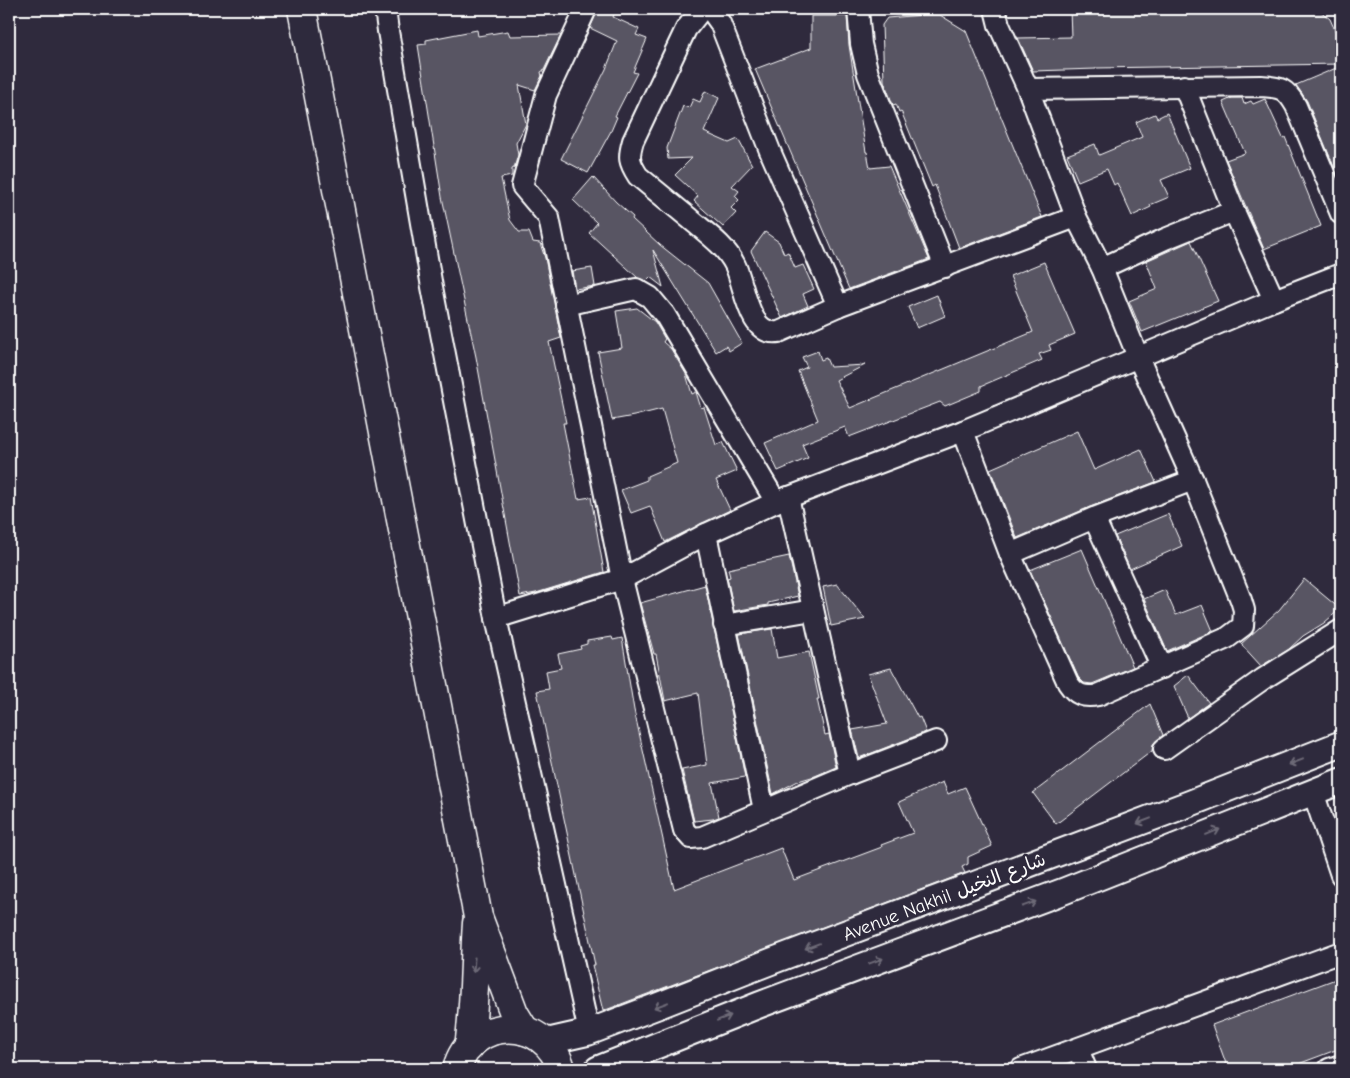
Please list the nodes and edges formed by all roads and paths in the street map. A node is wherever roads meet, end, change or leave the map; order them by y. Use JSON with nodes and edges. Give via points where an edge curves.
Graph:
{"nodes":[{"id":1,"x":302,"y":9,"type":"edge"},
{"id":2,"x":388,"y":9,"type":"edge"},
{"id":3,"x":586,"y":9,"type":"edge"},
{"id":4,"x":702,"y":9,"type":"edge"},
{"id":5,"x":710,"y":9,"type":"edge"},
{"id":6,"x":858,"y":9,"type":"edge"},
{"id":7,"x":995,"y":9,"type":"edge"},
{"id":8,"x":1184,"y":86,"type":"junction"},
{"id":9,"x":1028,"y":89,"type":"junction"},
{"id":10,"x":1234,"y":211,"type":"junction"},
{"id":11,"x":1341,"y":214,"type":"edge"},
{"id":12,"x":1076,"y":217,"type":"junction"},
{"id":13,"x":946,"y":267,"type":"junction"},
{"id":14,"x":1102,"y":268,"type":"junction"},
{"id":15,"x":1341,"y":274,"type":"edge"},
{"id":16,"x":1274,"y":300,"type":"junction"},
{"id":17,"x":566,"y":304,"type":"junction"},
{"id":18,"x":838,"y":306,"type":"junction"},
{"id":19,"x":1138,"y":357,"type":"junction"},
{"id":20,"x":963,"y":431,"type":"junction"},
{"id":21,"x":1194,"y":480,"type":"junction"},
{"id":22,"x":782,"y":500,"type":"junction"},
{"id":23,"x":1094,"y":518,"type":"junction"},
{"id":24,"x":706,"y":534,"type":"junction"},
{"id":25,"x":1010,"y":554,"type":"junction"},
{"id":26,"x":622,"y":579,"type":"junction"},
{"id":27,"x":813,"y":610,"type":"junction"},
{"id":28,"x":496,"y":618,"type":"junction"},
{"id":29,"x":724,"y":625,"type":"junction"},
{"id":30,"x":1341,"y":630,"type":"edge"},
{"id":31,"x":1162,"y":668,"type":"junction"},
{"id":32,"x":936,"y":741,"type":"dead end"},
{"id":33,"x":1341,"y":744,"type":"edge"},
{"id":34,"x":1164,"y":749,"type":"dead end"},
{"id":35,"x":850,"y":774,"type":"junction"},
{"id":36,"x":1341,"y":781,"type":"edge"},
{"id":37,"x":1313,"y":792,"type":"junction"},
{"id":38,"x":764,"y":810,"type":"junction"},
{"id":39,"x":1341,"y":875,"type":"edge"},
{"id":40,"x":478,"y":917,"type":"junction"},
{"id":41,"x":1341,"y":952,"type":"edge"},
{"id":42,"x":589,"y":1032,"type":"junction"},
{"id":43,"x":535,"y":1036,"type":"junction"},
{"id":44,"x":1078,"y":1048,"type":"junction"},
{"id":45,"x":463,"y":1058,"type":"edge"},
{"id":46,"x":618,"y":1064,"type":"edge"},
{"id":47,"x":1341,"y":1065,"type":"edge"},
{"id":48,"x":561,"y":1069,"type":"edge"},
{"id":49,"x":598,"y":1069,"type":"edge"},
{"id":50,"x":1021,"y":1069,"type":"edge"},
{"id":51,"x":1086,"y":1069,"type":"edge"},
{"id":52,"x":1329,"y":1069,"type":"edge"}],
"edges":[{"from":1,"to":40,"type":"main road"},
{"from":2,"to":28,"type":"street","via":[[386,16],[432,287]]},
{"from":3,"to":17,"type":"street","via":[[546,95],[522,186],[549,218]]},
{"from":4,"to":18,"type":"street","via":[[686,29],[633,141],[629,156],[632,166],[638,176],[724,250],[735,264],[755,321],[765,330],[779,332]]},
{"from":5,"to":18,"type":"street","via":[[720,23],[770,151]]},
{"from":6,"to":13,"type":"street","via":[[868,74]]},
{"from":7,"to":9,"type":"street"},
{"from":8,"to":9,"type":"street"},
{"from":8,"to":10,"type":"street"},
{"from":8,"to":11,"type":"street","via":[[1266,86],[1282,89],[1290,95]]},
{"from":9,"to":12,"type":"street"},
{"from":10,"to":14,"type":"street"},
{"from":10,"to":16,"type":"street"},
{"from":12,"to":13,"type":"street"},
{"from":12,"to":14,"type":"street"},
{"from":13,"to":18,"type":"street"},
{"from":14,"to":19,"type":"street"},
{"from":15,"to":16,"type":"street"},
{"from":16,"to":19,"type":"street"},
{"from":17,"to":22,"type":"street","via":[[636,289],[650,297],[666,315]]},
{"from":17,"to":26,"type":"street"},
{"from":19,"to":20,"type":"street"},
{"from":19,"to":21,"type":"street"},
{"from":20,"to":22,"type":"street"},
{"from":20,"to":25,"type":"street"},
{"from":21,"to":23,"type":"street"},
{"from":21,"to":31,"type":"street","via":[[1241,600],[1244,610],[1242,626],[1228,638]]},
{"from":22,"to":24,"type":"street"},
{"from":22,"to":27,"type":"street"},
{"from":23,"to":25,"type":"street"},
{"from":23,"to":31,"type":"street"},
{"from":24,"to":26,"type":"street"},
{"from":24,"to":29,"type":"street"},
{"from":25,"to":31,"type":"street","via":[[1073,691],[1090,697],[1098,695]]},
{"from":26,"to":28,"type":"street"},
{"from":26,"to":38,"type":"street","via":[[684,830],[691,838],[702,837]]},
{"from":27,"to":29,"type":"street"},
{"from":27,"to":35,"type":"street"},
{"from":28,"to":42,"type":"street"},
{"from":29,"to":38,"type":"street"},
{"from":30,"to":34,"type":"street","via":[[1263,679]]},
{"from":32,"to":35,"type":"street"},
{"from":33,"to":42,"type":"street","name":"Avenue Nakhil شارع النخيل","one_way":true},
{"from":35,"to":38,"type":"street"},
{"from":36,"to":37,"type":"street","name":"Avenue Nakhil شارع النخيل"},
{"from":37,"to":39,"type":"street"},
{"from":46,"to":37,"type":"street","name":"Avenue Nakhil شارع النخيل","one_way":true,"via":[[759,1005],[1064,891]]},
{"from":40,"to":43,"type":"main road","via":[[514,1013]]},
{"from":40,"to":45,"type":"main road","one_way":true,"via":[[472,1022]]},
{"from":41,"to":44,"type":"street"},
{"from":42,"to":43,"type":"street","name":"Avenue Nakhil شارع النخيل"},
{"from":43,"to":45,"type":"main road","via":[[513,1028],[494,1030],[483,1035]]},
{"from":43,"to":48,"type":"main road","via":[[557,1057]]},
{"from":44,"to":50,"type":"street"},
{"from":44,"to":51,"type":"street"},
{"from":46,"to":49,"type":"street","name":"Avenue Nakhil شارع النخيل"},
{"from":47,"to":52,"type":"street"}]}
